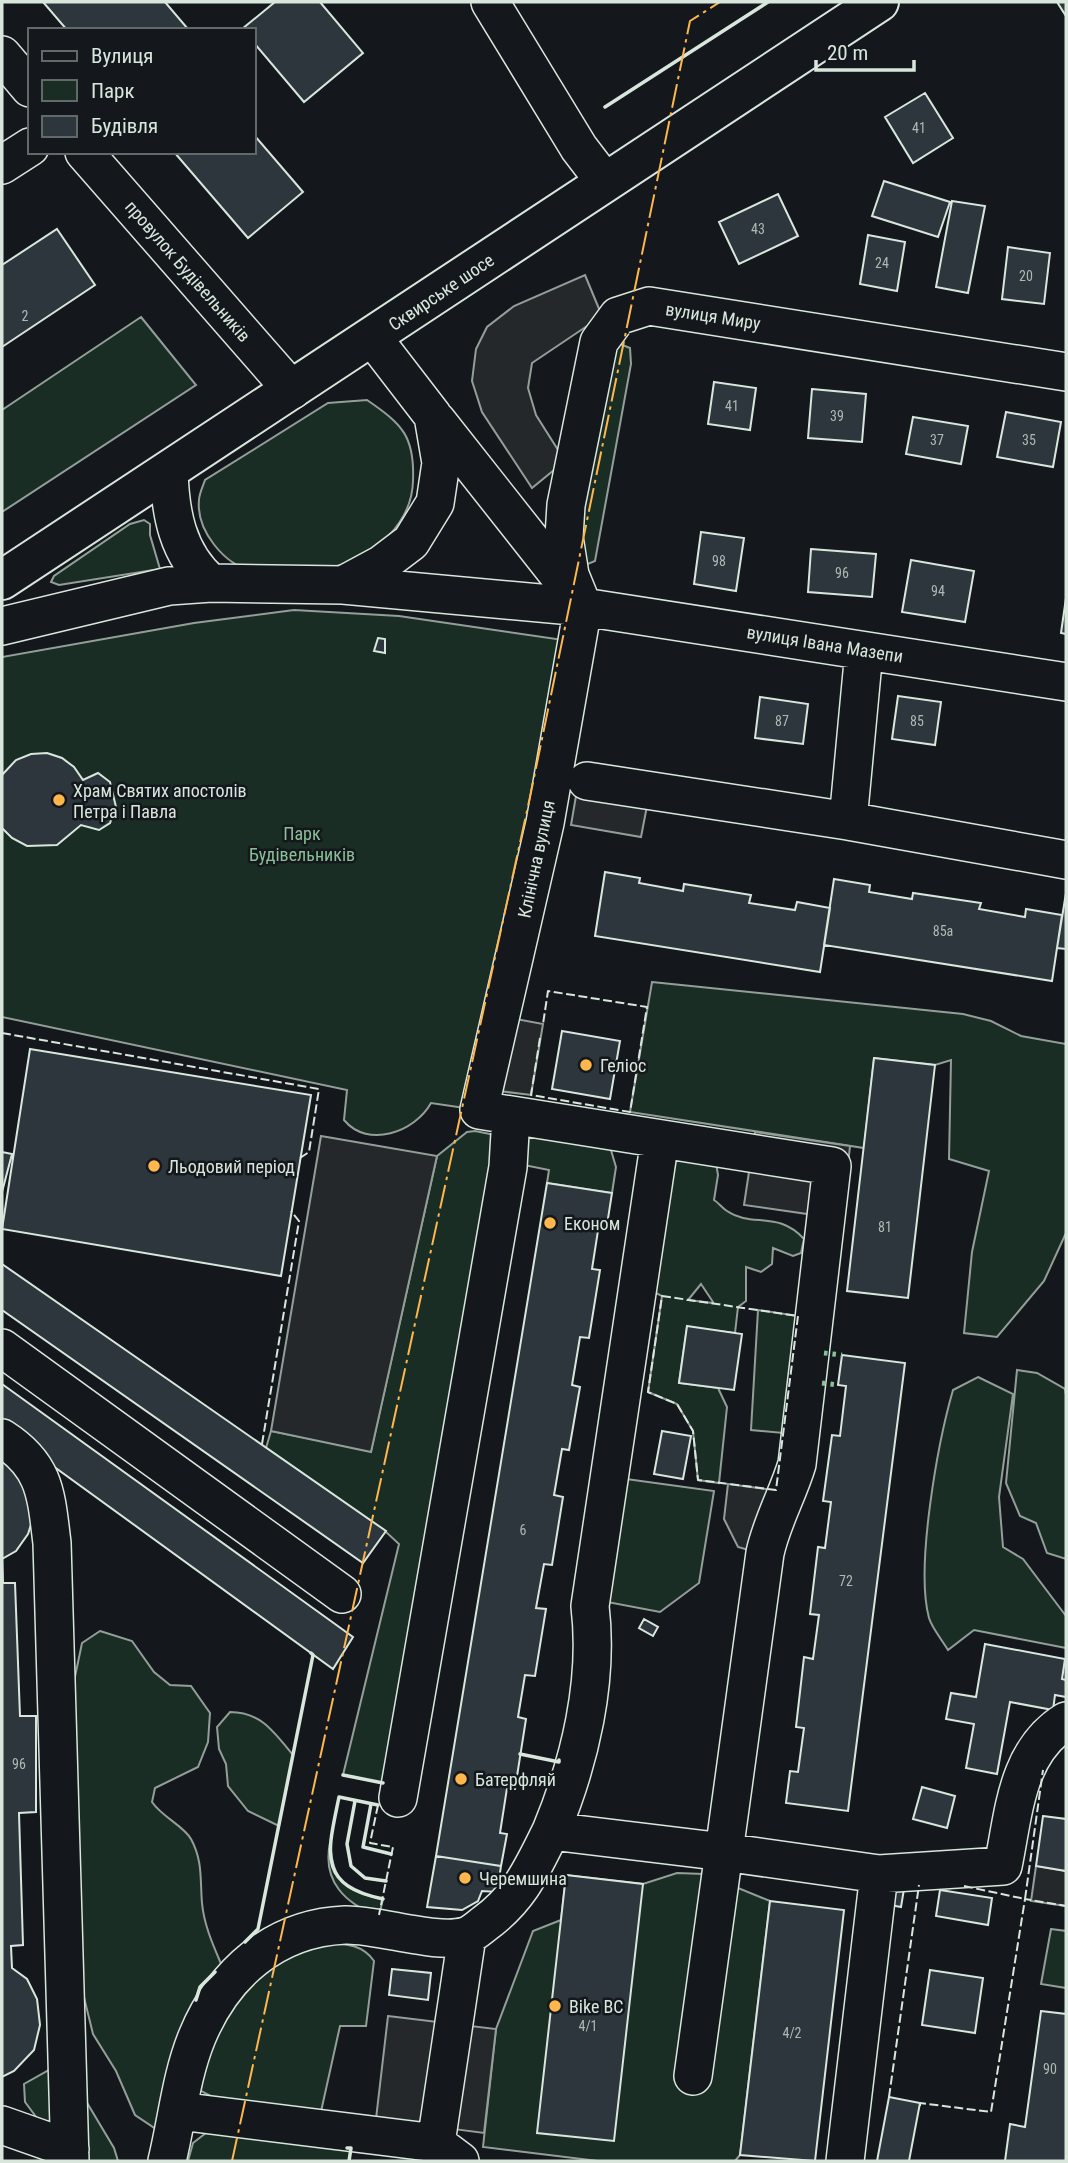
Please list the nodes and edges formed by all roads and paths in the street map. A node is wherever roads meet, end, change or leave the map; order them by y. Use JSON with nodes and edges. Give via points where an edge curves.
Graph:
{"nodes":[{"id":1,"x":491,"y":2,"type":"edge"},
{"id":2,"x":879,"y":2,"type":"edge"},
{"id":3,"x":2,"y":55,"type":"edge"},
{"id":4,"x":28,"y":86,"type":"edge"},
{"id":5,"x":28,"y":148,"type":"edge"},
{"id":6,"x":86,"y":154,"type":"edge"},
{"id":7,"x":2,"y":165,"type":"edge"},
{"id":8,"x":606,"y":182,"type":"junction"},
{"id":9,"x":373,"y":338,"type":"junction"},
{"id":10,"x":1066,"y":372,"type":"edge"},
{"id":11,"x":292,"y":390,"type":"junction"},
{"id":12,"x":433,"y":416,"type":"junction"},
{"id":13,"x":169,"y":470,"type":"junction"},
{"id":14,"x":2,"y":580,"type":"edge"},
{"id":15,"x":211,"y":583,"type":"junction"},
{"id":16,"x":343,"y":585,"type":"junction"},
{"id":17,"x":583,"y":607,"type":"junction"},
{"id":18,"x":2,"y":626,"type":"edge"},
{"id":19,"x":864,"y":651,"type":"junction"},
{"id":20,"x":1066,"y":682,"type":"edge"},
{"id":21,"x":587,"y":781,"type":"dead end"},
{"id":22,"x":848,"y":821,"type":"junction"},
{"id":23,"x":1066,"y":860,"type":"edge"},
{"id":24,"x":495,"y":1113,"type":"junction"},
{"id":25,"x":660,"y":1139,"type":"junction"},
{"id":26,"x":2,"y":1348,"type":"edge"},
{"id":27,"x":2,"y":1438,"type":"edge"},
{"id":28,"x":342,"y":1594,"type":"dead end"},
{"id":29,"x":1066,"y":1721,"type":"edge"},
{"id":30,"x":398,"y":1798,"type":"dead end"},
{"id":31,"x":551,"y":1831,"type":"junction"},
{"id":32,"x":724,"y":1852,"type":"junction"},
{"id":33,"x":880,"y":1874,"type":"junction"},
{"id":34,"x":467,"y":1936,"type":"junction"},
{"id":35,"x":693,"y":2076,"type":"dead end"},
{"id":36,"x":179,"y":2111,"type":"junction"},
{"id":37,"x":2,"y":2125,"type":"edge"},
{"id":38,"x":448,"y":2152,"type":"edge"},
{"id":39,"x":70,"y":2155,"type":"edge"},
{"id":40,"x":167,"y":2161,"type":"edge"},
{"id":41,"x":845,"y":2161,"type":"edge"}],
"edges":[{"from":1,"to":8,"type":"street","via":[[579,149]]},
{"from":2,"to":8,"type":"main road","name":"Сквирське шосе"},
{"from":3,"to":4,"type":"street"},
{"from":5,"to":7,"type":"street"},
{"from":6,"to":11,"type":"street","name":"провулок Будівельників"},
{"from":8,"to":9,"type":"main road","name":"Сквирське шосе"},
{"from":9,"to":11,"type":"main road","name":"Сквирське шосе"},
{"from":9,"to":12,"type":"street"},
{"from":10,"to":17,"type":"street","name":"вулиця Миру","via":[[649,306],[618,316],[599,342],[566,505],[570,575]]},
{"from":11,"to":13,"type":"main road","name":"Сквирське шосе"},
{"from":12,"to":16,"type":"street","via":[[441,463],[435,503],[411,542]]},
{"from":12,"to":17,"type":"street"},
{"from":13,"to":14,"type":"main road","name":"Сквирське шосе"},
{"from":13,"to":15,"type":"street","via":[[176,530],[196,570]]},
{"from":15,"to":16,"type":"street","name":"вулиця Івана Мазепи"},
{"from":15,"to":18,"type":"street","name":"вулиця Івана Мазепи","via":[[169,586]]},
{"from":16,"to":17,"type":"street","name":"вулиця Івана Мазепи"},
{"from":17,"to":19,"type":"street","name":"вулиця Івана Мазепи"},
{"from":17,"to":24,"type":"street","name":"Клінічна вулиця"},
{"from":19,"to":20,"type":"street","name":"вулиця Івана Мазепи"},
{"from":19,"to":22,"type":"street"},
{"from":21,"to":22,"type":"street"},
{"from":22,"to":23,"type":"street"},
{"from":24,"to":25,"type":"street"},
{"from":24,"to":30,"type":"street","name":"Клінічна вулиця","via":[[508,1167]]},
{"from":25,"to":31,"type":"street","via":[[590,1606],[595,1647],[575,1765]]},
{"from":25,"to":32,"type":"street","via":[[832,1166],[797,1464],[771,1525],[765,1553]]},
{"from":26,"to":28,"type":"street"},
{"from":27,"to":39,"type":"street","via":[[24,1453],[42,1482],[52,1543]]},
{"from":29,"to":33,"type":"street","via":[[1038,1744],[1023,1771],[1003,1866]]},
{"from":31,"to":32,"type":"street"},
{"from":31,"to":34,"type":"street","via":[[521,1891]]},
{"from":32,"to":33,"type":"street"},
{"from":32,"to":35,"type":"street"},
{"from":33,"to":41,"type":"street"},
{"from":34,"to":36,"type":"street","via":[[344,1925],[304,1932],[268,1946],[234,1977],[213,2005],[197,2036]]},
{"from":34,"to":38,"type":"street"},
{"from":36,"to":38,"type":"street"},
{"from":36,"to":40,"type":"street"},
{"from":37,"to":39,"type":"street"}]}
